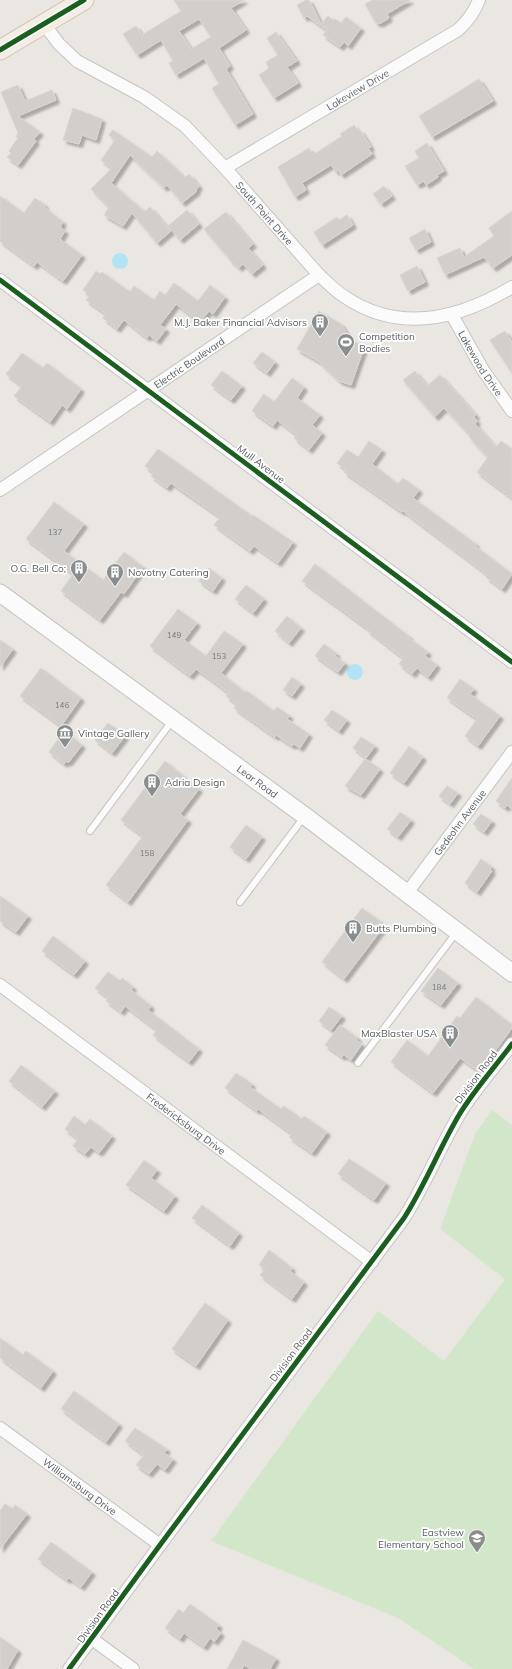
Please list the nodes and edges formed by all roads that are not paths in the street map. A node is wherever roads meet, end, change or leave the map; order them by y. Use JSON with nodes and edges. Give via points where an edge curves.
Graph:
{"nodes":[{"id":1,"x":84,"y":0,"type":"edge"},
{"id":2,"x":479,"y":0,"type":"edge"},
{"id":3,"x":44,"y":24,"type":"junction"},
{"id":4,"x":0,"y":50,"type":"edge"},
{"id":5,"x":225,"y":168,"type":"junction"},
{"id":6,"x":319,"y":275,"type":"junction"},
{"id":7,"x":0,"y":280,"type":"edge"},
{"id":8,"x":512,"y":287,"type":"edge"},
{"id":9,"x":452,"y":315,"type":"junction"},
{"id":10,"x":148,"y":391,"type":"junction"},
{"id":11,"x":512,"y":411,"type":"edge"},
{"id":12,"x":0,"y":490,"type":"edge"},
{"id":13,"x":0,"y":593,"type":"edge"},
{"id":14,"x":512,"y":662,"type":"edge"},
{"id":15,"x":173,"y":720,"type":"junction"},
{"id":16,"x":512,"y":752,"type":"edge"},
{"id":17,"x":305,"y":816,"type":"junction"},
{"id":18,"x":90,"y":831,"type":"dead end"},
{"id":19,"x":407,"y":893,"type":"junction"},
{"id":20,"x":240,"y":902,"type":"dead end"},
{"id":21,"x":457,"y":932,"type":"junction"},
{"id":22,"x":512,"y":973,"type":"edge"},
{"id":23,"x":0,"y":985,"type":"edge"},
{"id":24,"x":512,"y":1044,"type":"edge"},
{"id":25,"x":358,"y":1063,"type":"dead end"},
{"id":26,"x":372,"y":1262,"type":"junction"},
{"id":27,"x":0,"y":1428,"type":"edge"},
{"id":28,"x":160,"y":1545,"type":"junction"},
{"id":29,"x":92,"y":1639,"type":"junction"},
{"id":30,"x":69,"y":1669,"type":"edge"},
{"id":31,"x":133,"y":1669,"type":"edge"}],
"edges":[{"from":1,"to":3,"type":"main road"},
{"from":2,"to":5,"type":"street","name":"Lakeview Drive","via":[[475,11],[458,30]]},
{"from":3,"to":4,"type":"main road"},
{"from":3,"to":5,"type":"street","name":"South Point Drive","via":[[59,44],[77,60],[144,97],[185,126]]},
{"from":5,"to":6,"type":"street","name":"South Point Drive"},
{"from":6,"to":9,"type":"street","name":"South Point Drive","via":[[345,298],[376,313],[410,319]]},
{"from":6,"to":10,"type":"street","name":"Electric Boulevard"},
{"from":7,"to":10,"type":"street","name":"Mull Avenue"},
{"from":8,"to":9,"type":"street","name":"South Point Drive"},
{"from":9,"to":11,"type":"street","name":"Lakewood Drive","via":[[483,370]]},
{"from":10,"to":12,"type":"street","name":"Electric Boulevard"},
{"from":10,"to":14,"type":"street","name":"Mull Avenue"},
{"from":13,"to":15,"type":"street","name":"Lear Road"},
{"from":15,"to":17,"type":"street","name":"Lear Road"},
{"from":15,"to":18,"type":"lane"},
{"from":16,"to":19,"type":"street","name":"Gedeohn Avenue"},
{"from":17,"to":19,"type":"street","name":"Lear Road"},
{"from":17,"to":20,"type":"lane"},
{"from":19,"to":21,"type":"street","name":"Lear Road"},
{"from":21,"to":22,"type":"street","name":"Lear Road"},
{"from":21,"to":25,"type":"lane"},
{"from":23,"to":26,"type":"street","name":"Fredericksburg Drive"},
{"from":24,"to":26,"type":"street","name":"Division Road","via":[[460,1114],[415,1200]]},
{"from":26,"to":28,"type":"street","name":"Division Road"},
{"from":27,"to":28,"type":"street","name":"Williamsburg Drive"},
{"from":28,"to":29,"type":"street","name":"Division Road"},
{"from":29,"to":30,"type":"street","name":"Division Road"},
{"from":29,"to":31,"type":"street"}]}
